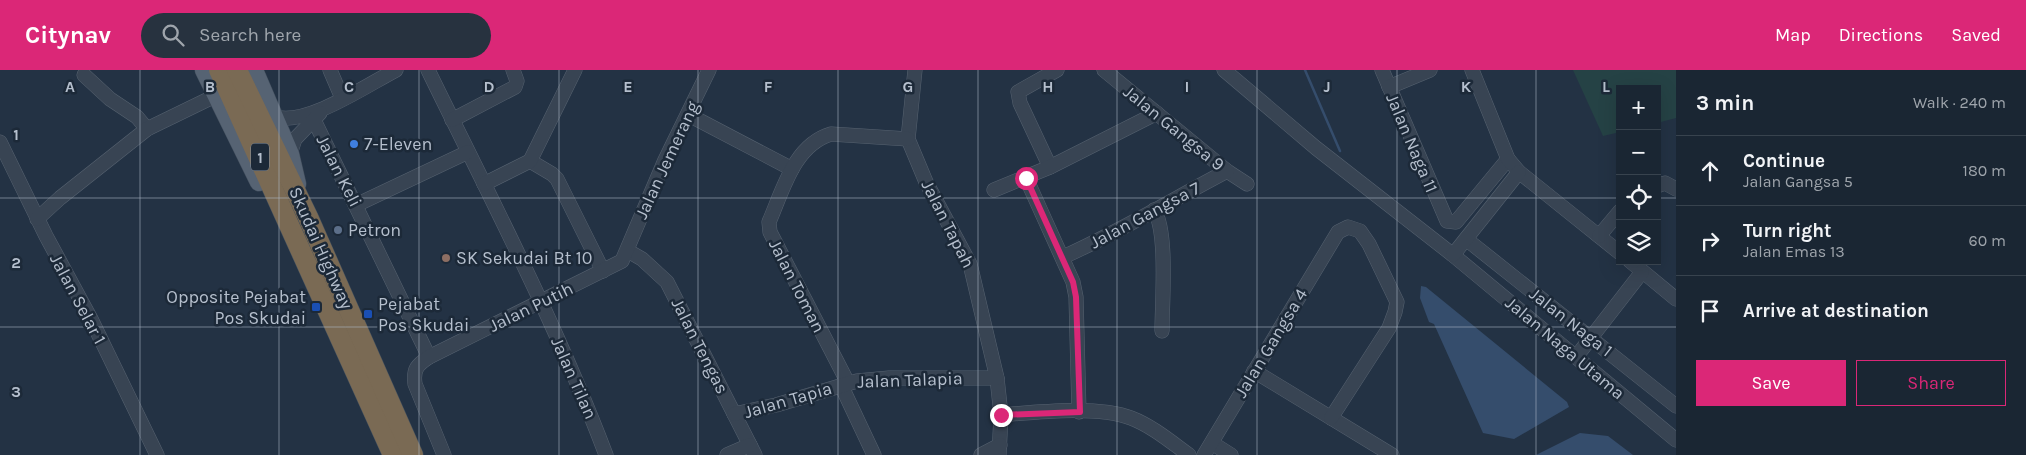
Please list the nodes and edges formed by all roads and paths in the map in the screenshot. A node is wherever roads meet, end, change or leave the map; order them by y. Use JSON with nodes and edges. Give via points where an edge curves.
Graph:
{"nodes":[{"id":1,"x":204,"y":70,"type":"edge"},
{"id":2,"x":219,"y":70,"type":"edge"},
{"id":3,"x":237,"y":70,"type":"edge"},
{"id":4,"x":254,"y":70,"type":"edge"},
{"id":5,"x":330,"y":70,"type":"edge"},
{"id":6,"x":396,"y":70,"type":"edge"},
{"id":7,"x":428,"y":70,"type":"edge"},
{"id":8,"x":513,"y":70,"type":"edge"},
{"id":9,"x":575,"y":70,"type":"edge"},
{"id":10,"x":709,"y":70,"type":"edge"},
{"id":11,"x":915,"y":70,"type":"edge"},
{"id":12,"x":1057,"y":70,"type":"edge"},
{"id":13,"x":1104,"y":70,"type":"edge"},
{"id":14,"x":1224,"y":70,"type":"edge"},
{"id":15,"x":1382,"y":70,"type":"edge"},
{"id":16,"x":1430,"y":70,"type":"edge"},
{"id":17,"x":1472,"y":70,"type":"edge"},
{"id":18,"x":84,"y":75,"type":"dead end"},
{"id":19,"x":1389,"y":87,"type":"junction"},
{"id":20,"x":217,"y":95,"type":"junction"},
{"id":21,"x":342,"y":98,"type":"junction"},
{"id":22,"x":324,"y":109,"type":"junction"},
{"id":23,"x":1157,"y":113,"type":"junction"},
{"id":24,"x":689,"y":115,"type":"junction"},
{"id":25,"x":276,"y":116,"type":"junction"},
{"id":26,"x":314,"y":120,"type":"junction"},
{"id":27,"x":452,"y":120,"type":"junction"},
{"id":28,"x":146,"y":129,"type":"junction"},
{"id":29,"x":908,"y":138,"type":"junction"},
{"id":30,"x":0,"y":142,"type":"edge"},
{"id":31,"x":468,"y":152,"type":"junction"},
{"id":32,"x":290,"y":154,"type":"junction"},
{"id":33,"x":1508,"y":159,"type":"junction"},
{"id":34,"x":530,"y":161,"type":"junction"},
{"id":35,"x":1050,"y":166,"type":"junction"},
{"id":36,"x":792,"y":169,"type":"junction"},
{"id":37,"x":1227,"y":171,"type":"junction"},
{"id":38,"x":1519,"y":172,"type":"junction"},
{"id":39,"x":1026,"y":178,"type":"junction"},
{"id":40,"x":484,"y":184,"type":"junction"},
{"id":41,"x":1247,"y":184,"type":"dead end"},
{"id":42,"x":1661,"y":184,"type":"edge"},
{"id":43,"x":1676,"y":189,"type":"edge"},
{"id":44,"x":994,"y":190,"type":"dead end"},
{"id":45,"x":302,"y":203,"type":"junction"},
{"id":46,"x":356,"y":205,"type":"junction"},
{"id":47,"x":1154,"y":210,"type":"junction"},
{"id":48,"x":1616,"y":216,"type":"edge"},
{"id":49,"x":37,"y":219,"type":"junction"},
{"id":50,"x":1599,"y":236,"type":"junction"},
{"id":51,"x":1466,"y":240,"type":"junction"},
{"id":52,"x":299,"y":246,"type":"junction"},
{"id":53,"x":1616,"y":250,"type":"edge"},
{"id":54,"x":628,"y":251,"type":"junction"},
{"id":55,"x":1453,"y":256,"type":"junction"},
{"id":56,"x":1063,"y":258,"type":"junction"},
{"id":57,"x":1634,"y":265,"type":"edge"},
{"id":58,"x":603,"y":271,"type":"junction"},
{"id":59,"x":1642,"y":272,"type":"junction"},
{"id":60,"x":1676,"y":299,"type":"edge"},
{"id":61,"x":541,"y":302,"type":"junction"},
{"id":62,"x":1162,"y":331,"type":"dead end"},
{"id":63,"x":1590,"y":337,"type":"junction"},
{"id":64,"x":429,"y":357,"type":"junction"},
{"id":65,"x":1576,"y":357,"type":"junction"},
{"id":66,"x":1254,"y":371,"type":"junction"},
{"id":67,"x":997,"y":378,"type":"junction"},
{"id":68,"x":844,"y":384,"type":"junction"},
{"id":69,"x":364,"y":386,"type":"junction"},
{"id":70,"x":1676,"y":406,"type":"edge"},
{"id":71,"x":1080,"y":412,"type":"junction"},
{"id":72,"x":734,"y":414,"type":"junction"},
{"id":73,"x":1001,"y":415,"type":"junction"},
{"id":74,"x":1331,"y":418,"type":"junction"},
{"id":75,"x":1676,"y":440,"type":"edge"},
{"id":76,"x":1208,"y":449,"type":"edge"},
{"id":77,"x":752,"y":450,"type":"edge"},
{"id":78,"x":999,"y":450,"type":"edge"},
{"id":79,"x":157,"y":455,"type":"edge"},
{"id":80,"x":382,"y":455,"type":"edge"},
{"id":81,"x":393,"y":455,"type":"edge"},
{"id":82,"x":413,"y":455,"type":"edge"},
{"id":83,"x":444,"y":455,"type":"edge"},
{"id":84,"x":606,"y":455,"type":"edge"},
{"id":85,"x":727,"y":455,"type":"edge"},
{"id":86,"x":874,"y":455,"type":"edge"},
{"id":87,"x":981,"y":455,"type":"edge"},
{"id":88,"x":1189,"y":455,"type":"edge"},
{"id":89,"x":1231,"y":455,"type":"edge"},
{"id":90,"x":1392,"y":455,"type":"edge"}],
"edges":[{"from":1,"to":20,"type":"main road"},
{"from":2,"to":52,"type":"highway","name":"Skudai Highway","number":"1"},
{"from":3,"to":45,"type":"highway","name":"Skudai Highway","number":"1"},
{"from":4,"to":25,"type":"main road"},
{"from":5,"to":21,"type":"street"},
{"from":6,"to":21,"type":"street"},
{"from":7,"to":27,"type":"street","name":"Jalan Tilan"},
{"from":8,"to":27,"type":"street","via":[[517,81],[515,87]]},
{"from":9,"to":34,"type":"street"},
{"from":10,"to":24,"type":"street","name":"Jalan Jemerang"},
{"from":11,"to":29,"type":"street","name":"Jalan Tapah"},
{"from":12,"to":35,"type":"street","via":[[1018,92],[1020,103]]},
{"from":13,"to":23,"type":"street","name":"Jalan Gangsa 9"},
{"from":14,"to":55,"type":"street","name":"Jalan Naga Utama","via":[[1316,148]]},
{"from":15,"to":19,"type":"street","name":"Jalan Naga 11"},
{"from":16,"to":19,"type":"street"},
{"from":17,"to":33,"type":"street"},
{"from":18,"to":28,"type":"street"},
{"from":19,"to":33,"type":"street","name":"Jalan Naga 11","via":[[1446,221],[1456,222]]},
{"from":20,"to":28,"type":"street"},
{"from":20,"to":52,"type":"main road","via":[[275,214]]},
{"from":21,"to":22,"type":"street"},
{"from":22,"to":25,"type":"street","via":[[289,120]]},
{"from":22,"to":26,"type":"street"},
{"from":23,"to":35,"type":"street"},
{"from":23,"to":37,"type":"street","name":"Jalan Gangsa 9"},
{"from":24,"to":36,"type":"street"},
{"from":24,"to":54,"type":"street","name":"Jalan Jemerang","via":[[665,160]]},
{"from":25,"to":32,"type":"main road"},
{"from":26,"to":32,"type":"street","via":[[295,139]]},
{"from":26,"to":46,"type":"street","name":"Jalan Keli"},
{"from":27,"to":31,"type":"street","name":"Jalan Tilan"},
{"from":28,"to":49,"type":"street","via":[[73,186]]},
{"from":29,"to":36,"type":"street","name":"Jalan Toman","via":[[831,134],[812,143]]},
{"from":29,"to":67,"type":"street","name":"Jalan Tapah","via":[[926,182],[970,264]]},
{"from":30,"to":49,"type":"street","name":"Jalan Selar 1"},
{"from":31,"to":40,"type":"street","name":"Jalan Tilan"},
{"from":31,"to":46,"type":"street"},
{"from":32,"to":45,"type":"main road"},
{"from":33,"to":38,"type":"street"},
{"from":34,"to":40,"type":"street"},
{"from":34,"to":58,"type":"street","via":[[557,180]]},
{"from":35,"to":39,"type":"street"},
{"from":36,"to":68,"type":"street","name":"Jalan Toman","via":[[769,222],[770,232]]},
{"from":37,"to":41,"type":"street","name":"Jalan Gangsa 9"},
{"from":37,"to":47,"type":"street","name":"Jalan Gangsa 7"},
{"from":38,"to":50,"type":"street"},
{"from":38,"to":51,"type":"street"},
{"from":39,"to":44,"type":"street"},
{"from":39,"to":56,"type":"street"},
{"from":40,"to":61,"type":"street","name":"Jalan Tilan"},
{"from":42,"to":43,"type":"street","via":[[1665,183]]},
{"from":45,"to":82,"type":"highway","name":"Skudai Highway","number":"1"},
{"from":46,"to":64,"type":"street","name":"Jalan Keli"},
{"from":47,"to":56,"type":"street","name":"Jalan Gangsa 7","via":[[1115,234]]},
{"from":47,"to":62,"type":"street","via":[[1162,233]]},
{"from":48,"to":50,"type":"street"},
{"from":49,"to":79,"type":"street","name":"Jalan Selar 1","via":[[79,296]]},
{"from":50,"to":53,"type":"street"},
{"from":51,"to":55,"type":"street"},
{"from":51,"to":63,"type":"street","name":"Jalan Naga 1"},
{"from":52,"to":69,"type":"highway","name":"Skudai Highway","number":"1"},
{"from":54,"to":58,"type":"street","name":"Jalan Putih","via":[[622,260]]},
{"from":54,"to":72,"type":"street","name":"Jalan Tengas","via":[[667,282]]},
{"from":55,"to":65,"type":"street","name":"Jalan Naga Utama"},
{"from":56,"to":71,"type":"street","via":[[1076,297]]},
{"from":57,"to":59,"type":"street"},
{"from":58,"to":61,"type":"street","name":"Jalan Putih"},
{"from":59,"to":60,"type":"street"},
{"from":59,"to":63,"type":"street"},
{"from":61,"to":64,"type":"street","name":"Jalan Putih"},
{"from":61,"to":84,"type":"street","name":"Jalan Tilan"},
{"from":63,"to":65,"type":"street"},
{"from":63,"to":70,"type":"street","name":"Jalan Naga 1"},
{"from":64,"to":83,"type":"street","via":[[417,365],[414,384]]},
{"from":65,"to":75,"type":"street","name":"Jalan Naga Utama"},
{"from":66,"to":74,"type":"street"},
{"from":66,"to":74,"type":"street","name":"Jalan Gangsa 4","via":[[1338,232],[1348,227],[1360,231],[1396,302],[1395,312],[1389,328]]},
{"from":66,"to":76,"type":"street","name":"Jalan Gangsa 4"},
{"from":67,"to":68,"type":"street","name":"Jalan Talapia","via":[[889,378]]},
{"from":67,"to":73,"type":"street","name":"Jalan Tapah"},
{"from":68,"to":72,"type":"street","name":"Jalan Tapia"},
{"from":68,"to":86,"type":"street","name":"Jalan Talapia"},
{"from":69,"to":80,"type":"street"},
{"from":69,"to":81,"type":"highway","name":"Skudai Highway","number":"1"},
{"from":71,"to":73,"type":"street"},
{"from":71,"to":88,"type":"street","via":[[1110,412],[1130,417]]},
{"from":72,"to":77,"type":"street","name":"Jalan Tengas"},
{"from":73,"to":78,"type":"street","name":"Jalan Tapah"},
{"from":74,"to":90,"type":"street"},
{"from":76,"to":89,"type":"street"},
{"from":77,"to":85,"type":"street"},
{"from":78,"to":87,"type":"street"}]}
